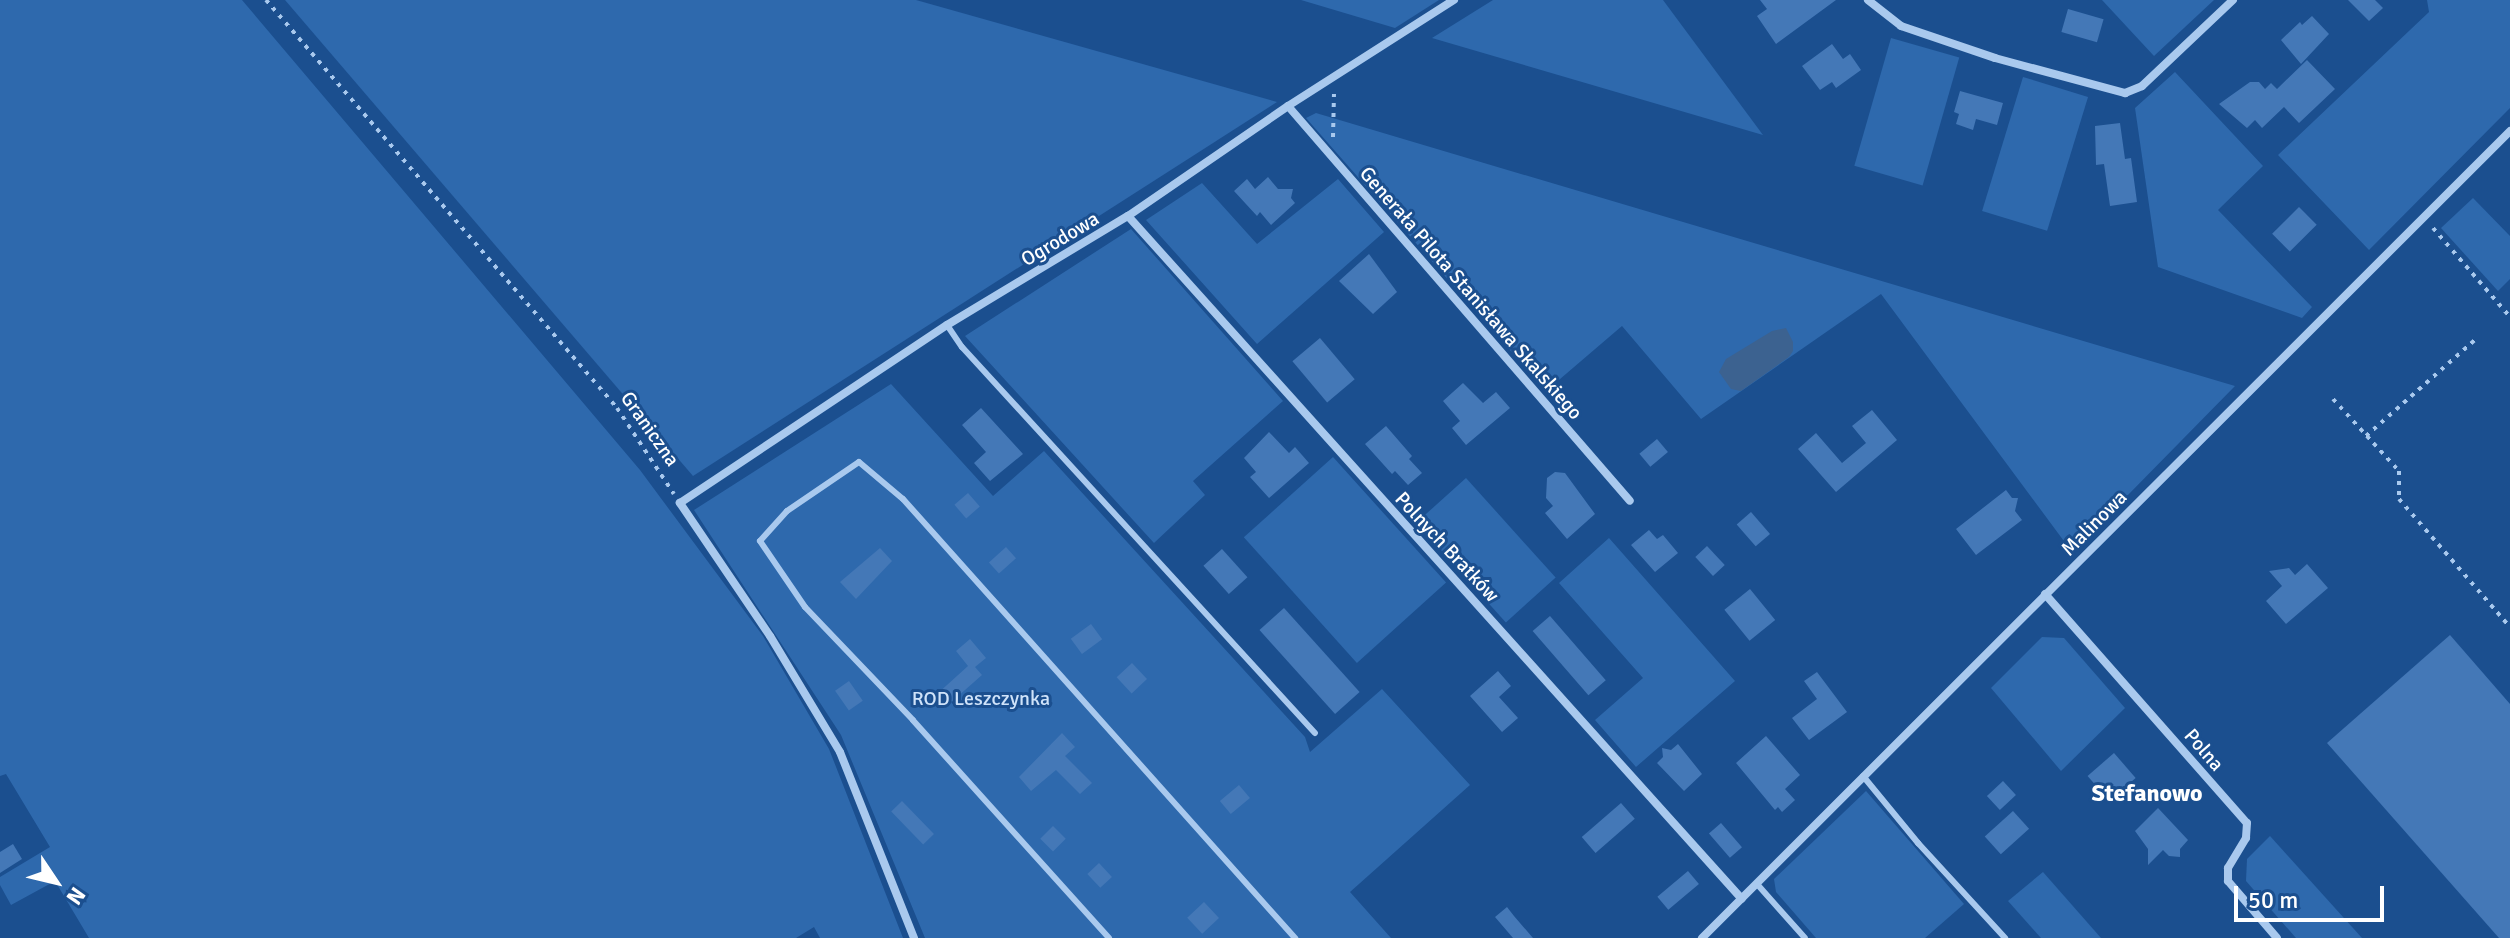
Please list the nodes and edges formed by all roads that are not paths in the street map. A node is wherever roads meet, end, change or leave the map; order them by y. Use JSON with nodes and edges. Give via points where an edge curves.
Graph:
{"nodes":[{"id":1,"x":1454,"y":0,"type":"edge"},
{"id":2,"x":1868,"y":0,"type":"edge"},
{"id":3,"x":2233,"y":0,"type":"edge"},
{"id":4,"x":1288,"y":106,"type":"junction"},
{"id":5,"x":2510,"y":131,"type":"edge"},
{"id":6,"x":1128,"y":216,"type":"junction"},
{"id":7,"x":947,"y":325,"type":"junction"},
{"id":8,"x":1630,"y":501,"type":"dead end"},
{"id":9,"x":2045,"y":594,"type":"junction"},
{"id":10,"x":1315,"y":733,"type":"dead end"},
{"id":11,"x":1863,"y":776,"type":"junction"},
{"id":12,"x":1757,"y":884,"type":"junction"},
{"id":13,"x":1742,"y":899,"type":"junction"},
{"id":14,"x":914,"y":938,"type":"edge"},
{"id":15,"x":1109,"y":938,"type":"edge"},
{"id":16,"x":1295,"y":938,"type":"edge"},
{"id":17,"x":1702,"y":938,"type":"edge"},
{"id":18,"x":1805,"y":938,"type":"edge"},
{"id":19,"x":2005,"y":938,"type":"edge"},
{"id":20,"x":2277,"y":938,"type":"edge"}],
"edges":[{"from":1,"to":4,"type":"street","name":"Ogrodowa"},
{"from":2,"to":3,"type":"street","via":[[1901,26],[2125,93],[2142,86]]},
{"from":4,"to":6,"type":"street","name":"Ogrodowa"},
{"from":4,"to":8,"type":"street","name":"Generała Pilota Stanisława Skalskiego"},
{"from":5,"to":9,"type":"street","name":"Malinowa"},
{"from":6,"to":7,"type":"street","name":"Ogrodowa"},
{"from":6,"to":13,"type":"street","name":"Polnych Bratków"},
{"from":7,"to":10,"type":"lane"},
{"from":7,"to":14,"type":"street","name":"Ogrodowa","via":[[680,503],[840,752]]},
{"from":9,"to":11,"type":"street","name":"Malinowa"},
{"from":9,"to":20,"type":"street","name":"Polna","via":[[2247,823],[2246,838],[2228,868],[2228,881]]},
{"from":11,"to":12,"type":"street","name":"Malinowa"},
{"from":11,"to":19,"type":"lane"},
{"from":12,"to":13,"type":"street","name":"Malinowa"},
{"from":12,"to":18,"type":"lane"},
{"from":13,"to":17,"type":"street","name":"Malinowa"},
{"from":15,"to":16,"type":"lane","via":[[805,607],[760,541],[787,511],[859,462],[903,499]]}]}
